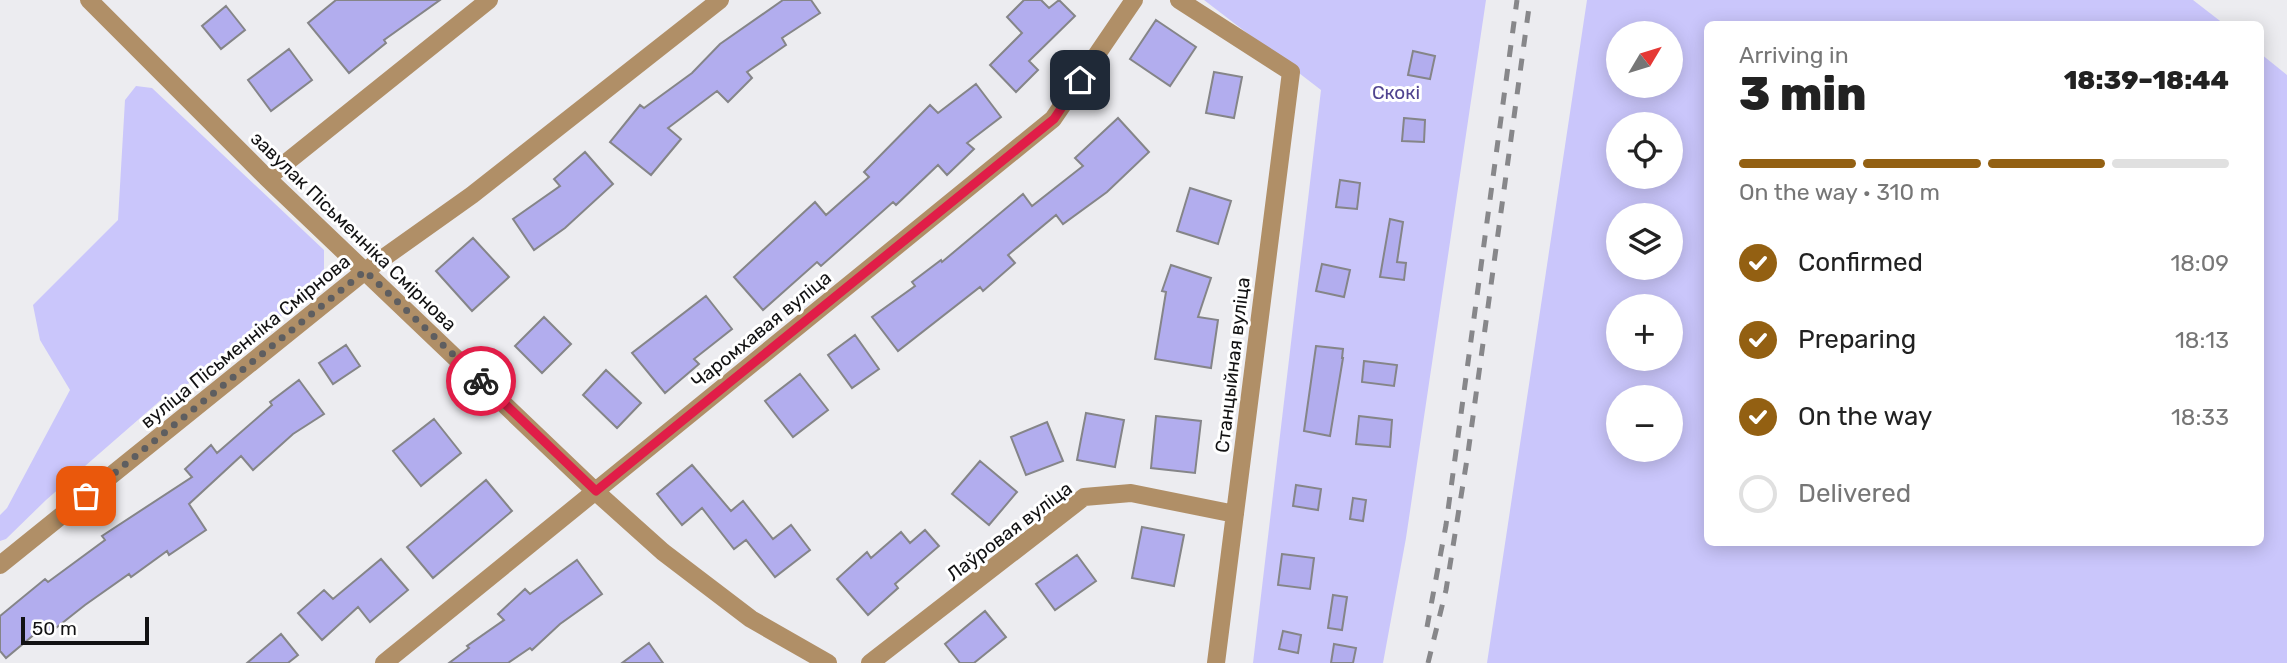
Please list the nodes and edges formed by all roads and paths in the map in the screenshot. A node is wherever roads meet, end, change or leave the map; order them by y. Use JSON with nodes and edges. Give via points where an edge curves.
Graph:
{"nodes":[{"id":1,"x":89,"y":0,"type":"edge"},
{"id":2,"x":489,"y":0,"type":"edge"},
{"id":3,"x":720,"y":0,"type":"edge"},
{"id":4,"x":1134,"y":0,"type":"edge"},
{"id":5,"x":1180,"y":0,"type":"edge"},
{"id":6,"x":267,"y":178,"type":"junction"},
{"id":7,"x":365,"y":271,"type":"junction"},
{"id":8,"x":596,"y":491,"type":"junction"},
{"id":9,"x":1235,"y":514,"type":"junction"},
{"id":10,"x":0,"y":565,"type":"edge"},
{"id":11,"x":384,"y":663,"type":"edge"},
{"id":12,"x":828,"y":663,"type":"edge"},
{"id":13,"x":870,"y":663,"type":"edge"},
{"id":14,"x":1216,"y":663,"type":"edge"}],
"edges":[{"from":1,"to":6,"type":"street","name":"завулак Пісьменніка Смірнова"},
{"from":2,"to":6,"type":"street"},
{"from":3,"to":7,"type":"street","name":"вуліца Пісьменніка Смірнова","via":[[472,195]]},
{"from":4,"to":8,"type":"street","name":"Чаромхавая вуліца","via":[[1054,119]]},
{"from":5,"to":9,"type":"street","name":"Станцыйная вуліца","via":[[1291,72]]},
{"from":6,"to":7,"type":"street","name":"завулак Пісьменніка Смірнова"},
{"from":7,"to":8,"type":"street","name":"завулак Пісьменніка Смірнова"},
{"from":7,"to":10,"type":"street","name":"вуліца Пісьменніка Смірнова"},
{"from":8,"to":11,"type":"street","name":"Чаромхавая вуліца"},
{"from":8,"to":12,"type":"street","name":"завулак Пісьменніка Смірнова","via":[[663,552],[751,619]]},
{"from":9,"to":13,"type":"street","name":"Лаўровая вуліца","via":[[1131,493],[1084,497]]},
{"from":9,"to":14,"type":"street","name":"Станцыйная вуліца"}]}
